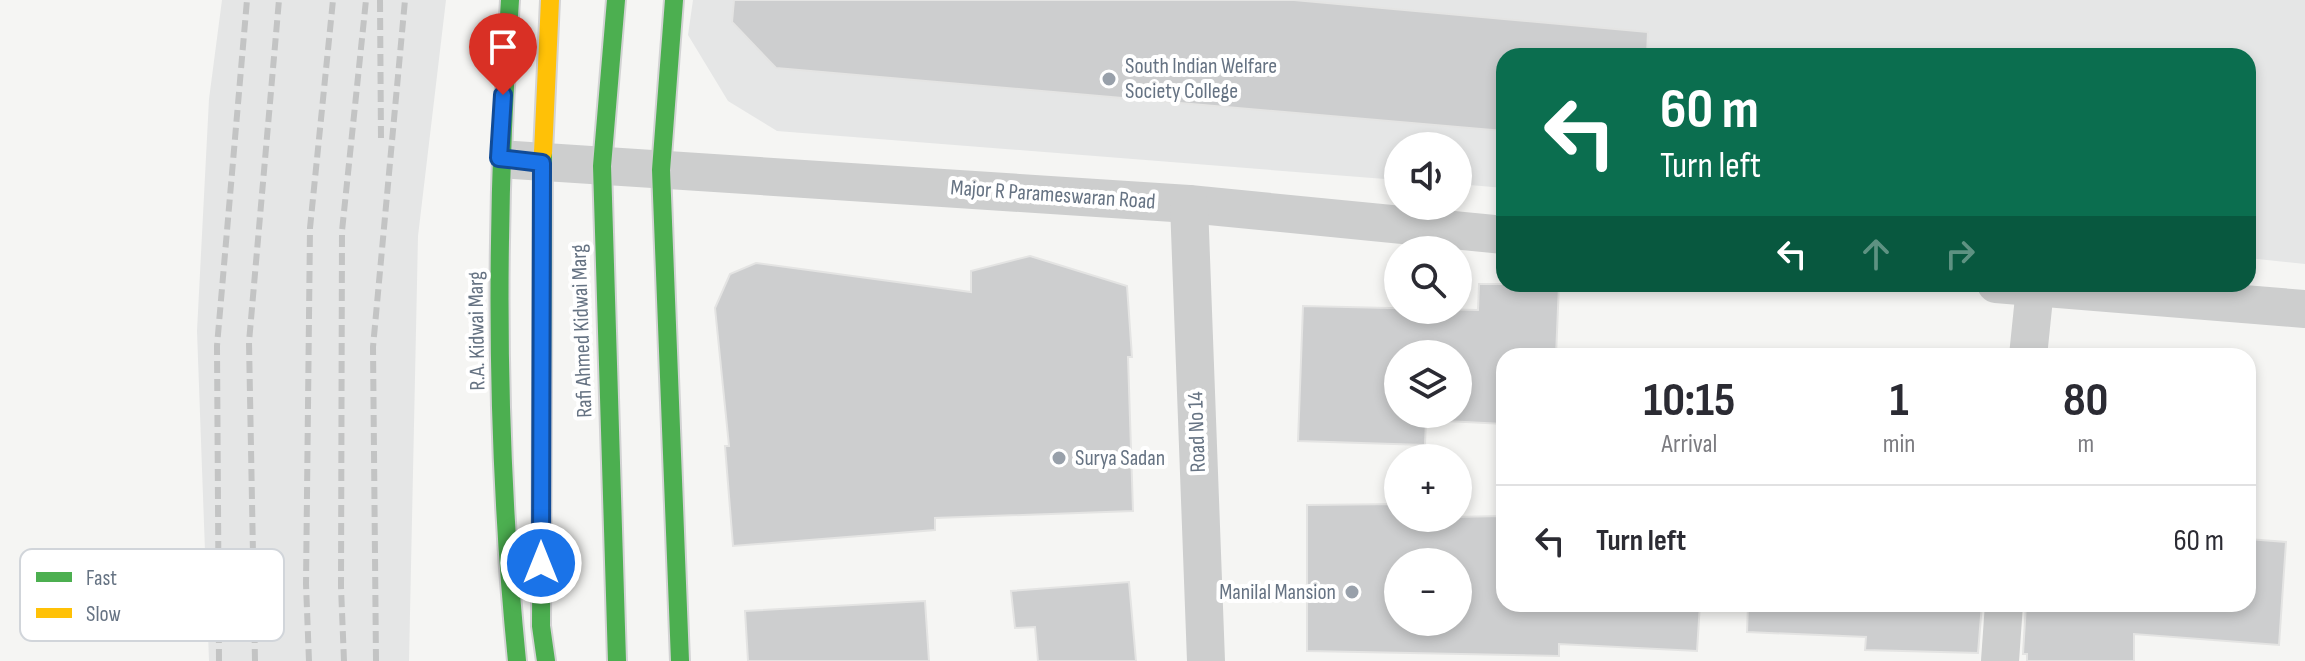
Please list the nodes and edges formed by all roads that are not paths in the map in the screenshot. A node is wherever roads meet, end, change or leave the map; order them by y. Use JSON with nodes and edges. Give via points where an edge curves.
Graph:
{"nodes":[{"id":1,"x":510,"y":0,"type":"edge"},
{"id":2,"x":550,"y":0,"type":"edge"},
{"id":3,"x":616,"y":0,"type":"edge"},
{"id":4,"x":674,"y":0,"type":"edge"},
{"id":5,"x":499,"y":158,"type":"junction"},
{"id":6,"x":542,"y":163,"type":"junction"},
{"id":7,"x":602,"y":166,"type":"junction"},
{"id":8,"x":661,"y":170,"type":"junction"},
{"id":9,"x":1189,"y":204,"type":"junction"},
{"id":10,"x":1496,"y":234,"type":"edge"},
{"id":11,"x":2035,"y":292,"type":"edge"},
{"id":12,"x":2086,"y":292,"type":"edge"},
{"id":13,"x":2305,"y":309,"type":"edge"},
{"id":14,"x":2029,"y":348,"type":"edge"},
{"id":15,"x":2003,"y":612,"type":"edge"},
{"id":16,"x":517,"y":661,"type":"edge"},
{"id":17,"x":546,"y":661,"type":"edge"},
{"id":18,"x":617,"y":661,"type":"edge"},
{"id":19,"x":680,"y":661,"type":"edge"},
{"id":20,"x":1206,"y":661,"type":"edge"},
{"id":21,"x":2000,"y":661,"type":"edge"}],
"edges":[{"from":1,"to":5,"type":"street","name":"R.A. Kidwai Marg"},
{"from":2,"to":6,"type":"street"},
{"from":3,"to":7,"type":"street","name":"Rafi Ahmed Kidwai Marg"},
{"from":4,"to":8,"type":"street"},
{"from":5,"to":6,"type":"street","name":"Major R Parameswaran Road"},
{"from":5,"to":16,"type":"street","name":"R.A. Kidwai Marg","via":[[503,524]]},
{"from":6,"to":7,"type":"street","name":"Major R Parameswaran Road"},
{"from":6,"to":17,"type":"street","via":[[541,626]]},
{"from":7,"to":8,"type":"street","name":"Major R Parameswaran Road"},
{"from":7,"to":18,"type":"street","name":"Rafi Ahmed Kidwai Marg"},
{"from":8,"to":9,"type":"street","name":"Major R Parameswaran Road"},
{"from":8,"to":19,"type":"street"},
{"from":9,"to":10,"type":"street","name":"Major R Parameswaran Road"},
{"from":9,"to":20,"type":"street","name":"Road No 14"},
{"from":11,"to":14,"type":"street"},
{"from":12,"to":13,"type":"street"},
{"from":15,"to":21,"type":"street"}]}
